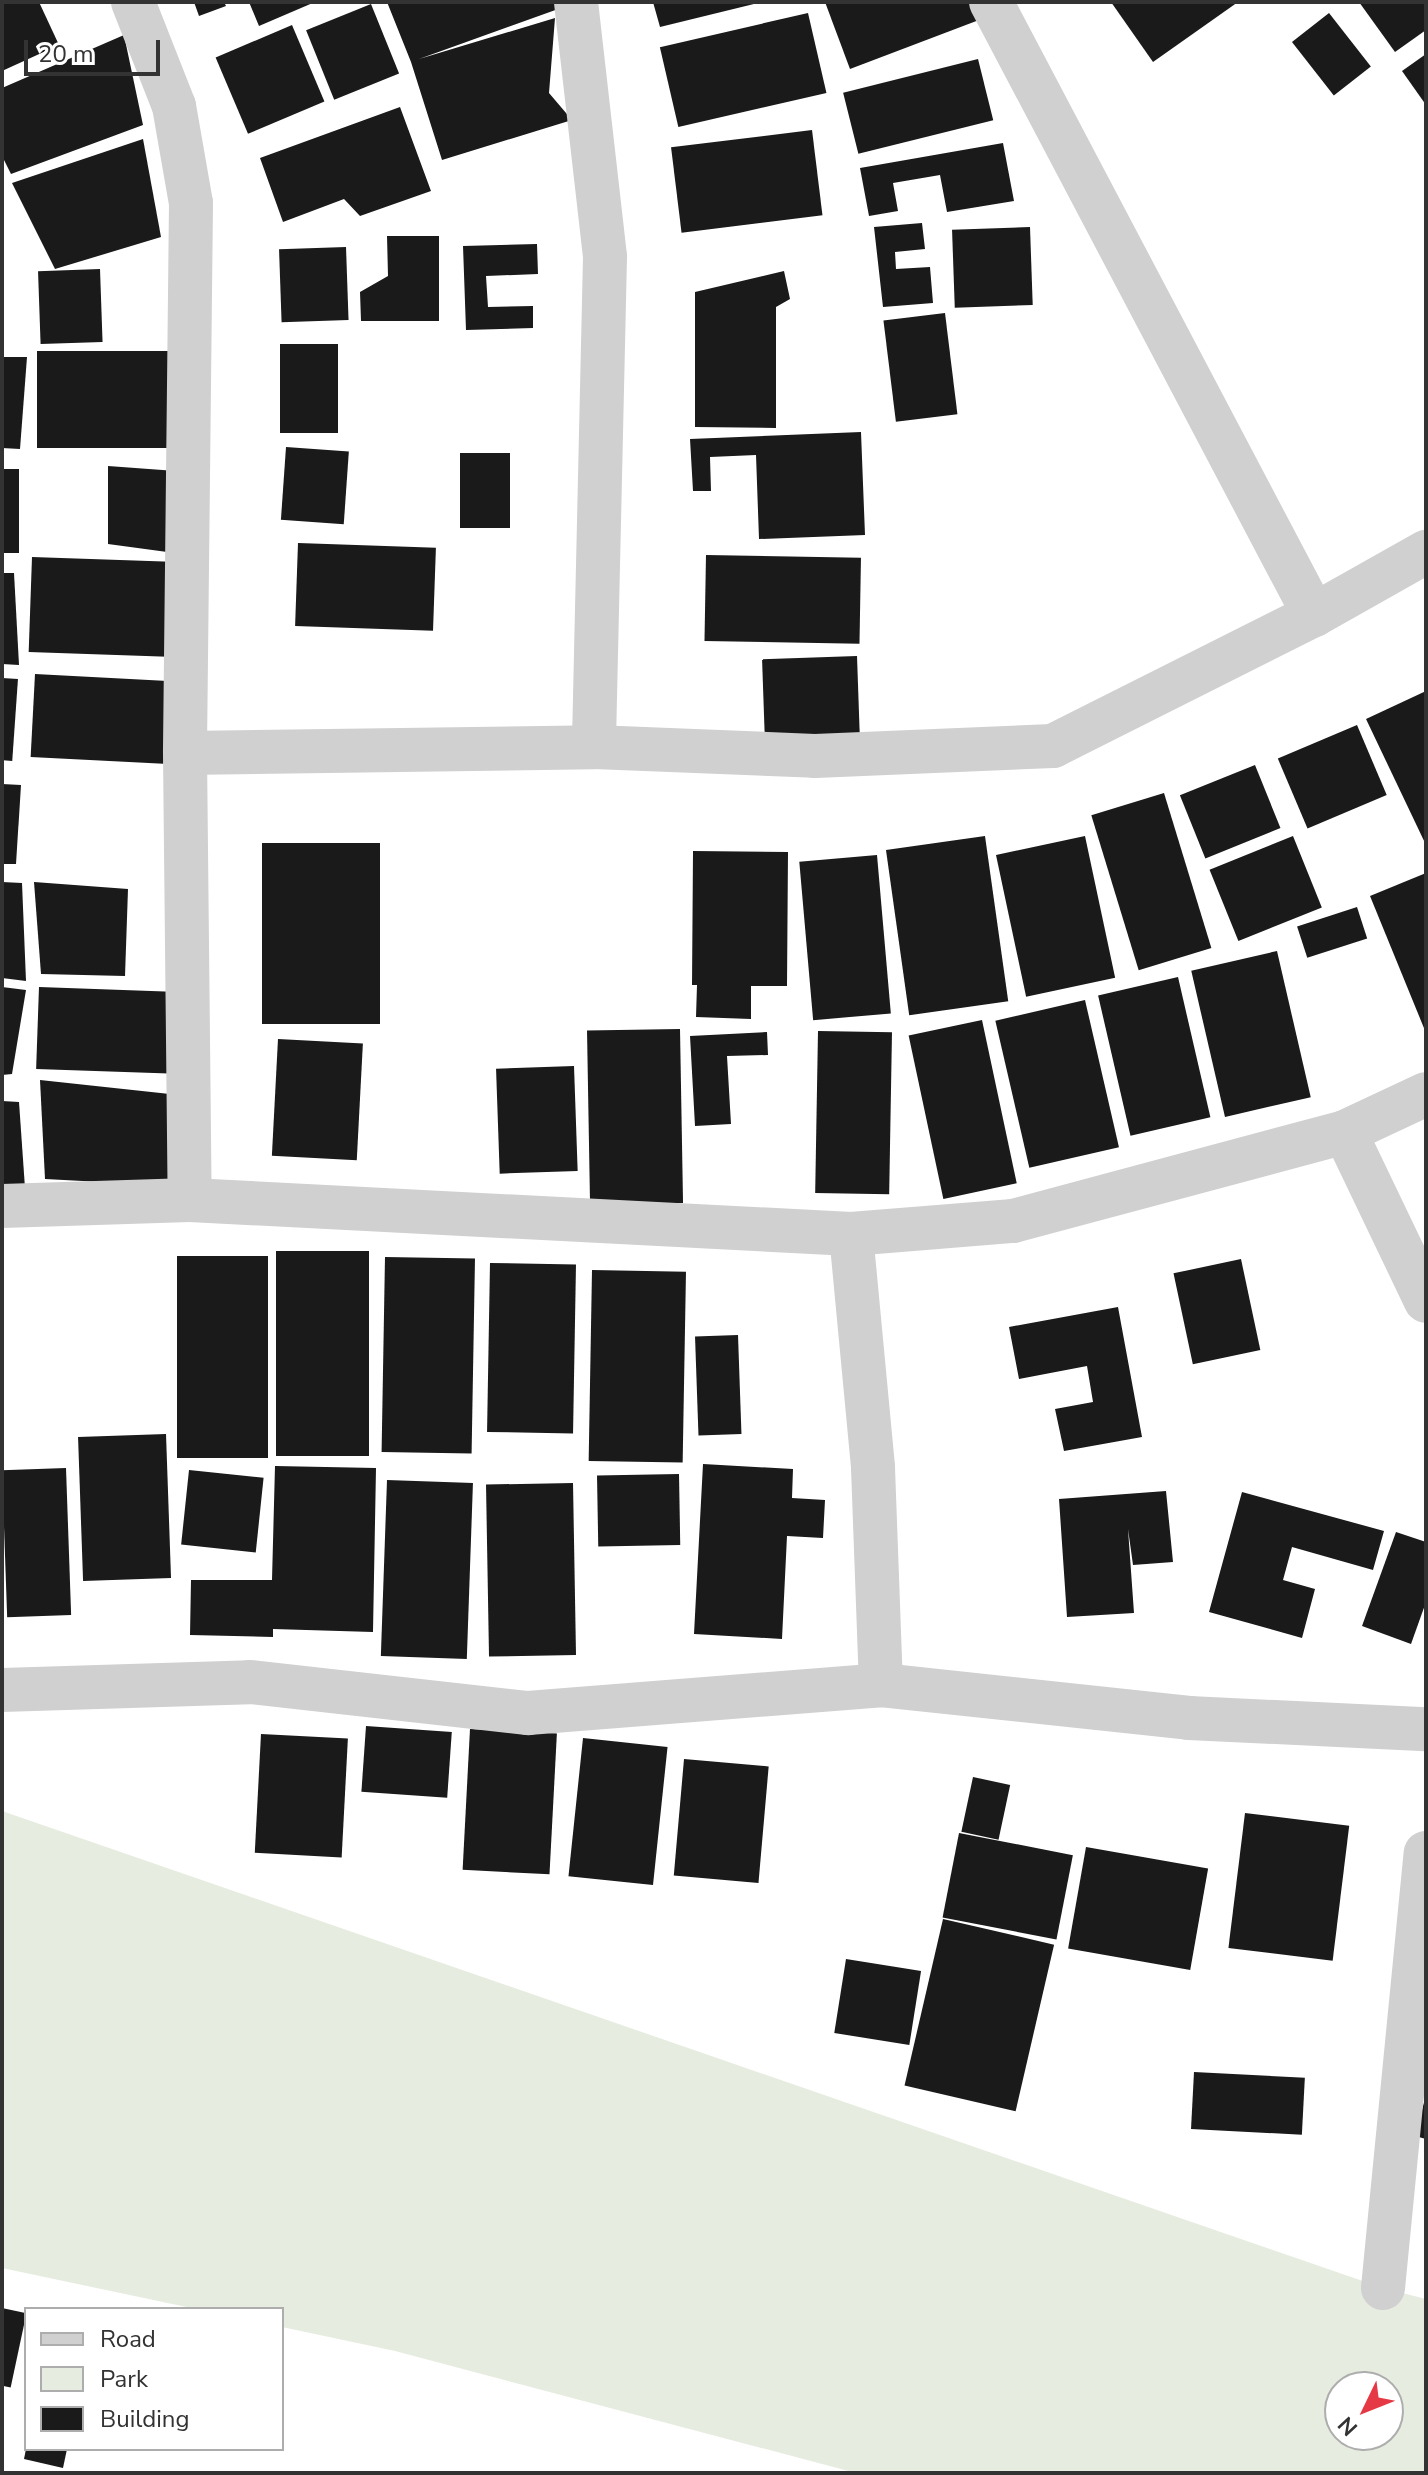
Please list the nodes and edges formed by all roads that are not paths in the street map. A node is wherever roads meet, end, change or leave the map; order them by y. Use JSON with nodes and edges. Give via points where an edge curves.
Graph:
{"nodes":[{"id":1,"x":133,"y":2,"type":"edge"},
{"id":2,"x":576,"y":2,"type":"edge"},
{"id":3,"x":991,"y":2,"type":"edge"},
{"id":4,"x":1426,"y":552,"type":"edge"},
{"id":5,"x":1314,"y":615,"type":"junction"},
{"id":6,"x":594,"y":747,"type":"junction"},
{"id":7,"x":185,"y":753,"type":"junction"},
{"id":8,"x":1426,"y":1094,"type":"edge"},
{"id":9,"x":1345,"y":1132,"type":"junction"},
{"id":10,"x":190,"y":1200,"type":"junction"},
{"id":11,"x":2,"y":1206,"type":"edge"},
{"id":12,"x":851,"y":1234,"type":"junction"},
{"id":13,"x":1426,"y":1301,"type":"edge"},
{"id":14,"x":881,"y":1685,"type":"junction"},
{"id":15,"x":2,"y":1690,"type":"edge"},
{"id":16,"x":1426,"y":1729,"type":"edge"},
{"id":17,"x":1426,"y":1853,"type":"edge"},
{"id":18,"x":1383,"y":2288,"type":"dead end"}],
"edges":[{"from":1,"to":7,"type":"street","via":[[174,106],[191,203]]},
{"from":2,"to":6,"type":"street","via":[[605,257]]},
{"from":3,"to":5,"type":"street"},
{"from":4,"to":5,"type":"street"},
{"from":5,"to":6,"type":"street","via":[[1053,746],[815,756]]},
{"from":6,"to":7,"type":"street"},
{"from":7,"to":10,"type":"street"},
{"from":8,"to":9,"type":"street"},
{"from":9,"to":12,"type":"street","via":[[1013,1221]]},
{"from":9,"to":13,"type":"street"},
{"from":10,"to":11,"type":"street"},
{"from":10,"to":12,"type":"street"},
{"from":12,"to":14,"type":"street","via":[[873,1468]]},
{"from":14,"to":15,"type":"street","via":[[528,1713],[250,1682]]},
{"from":14,"to":16,"type":"street","via":[[1189,1718]]},
{"from":17,"to":18,"type":"street"}]}
